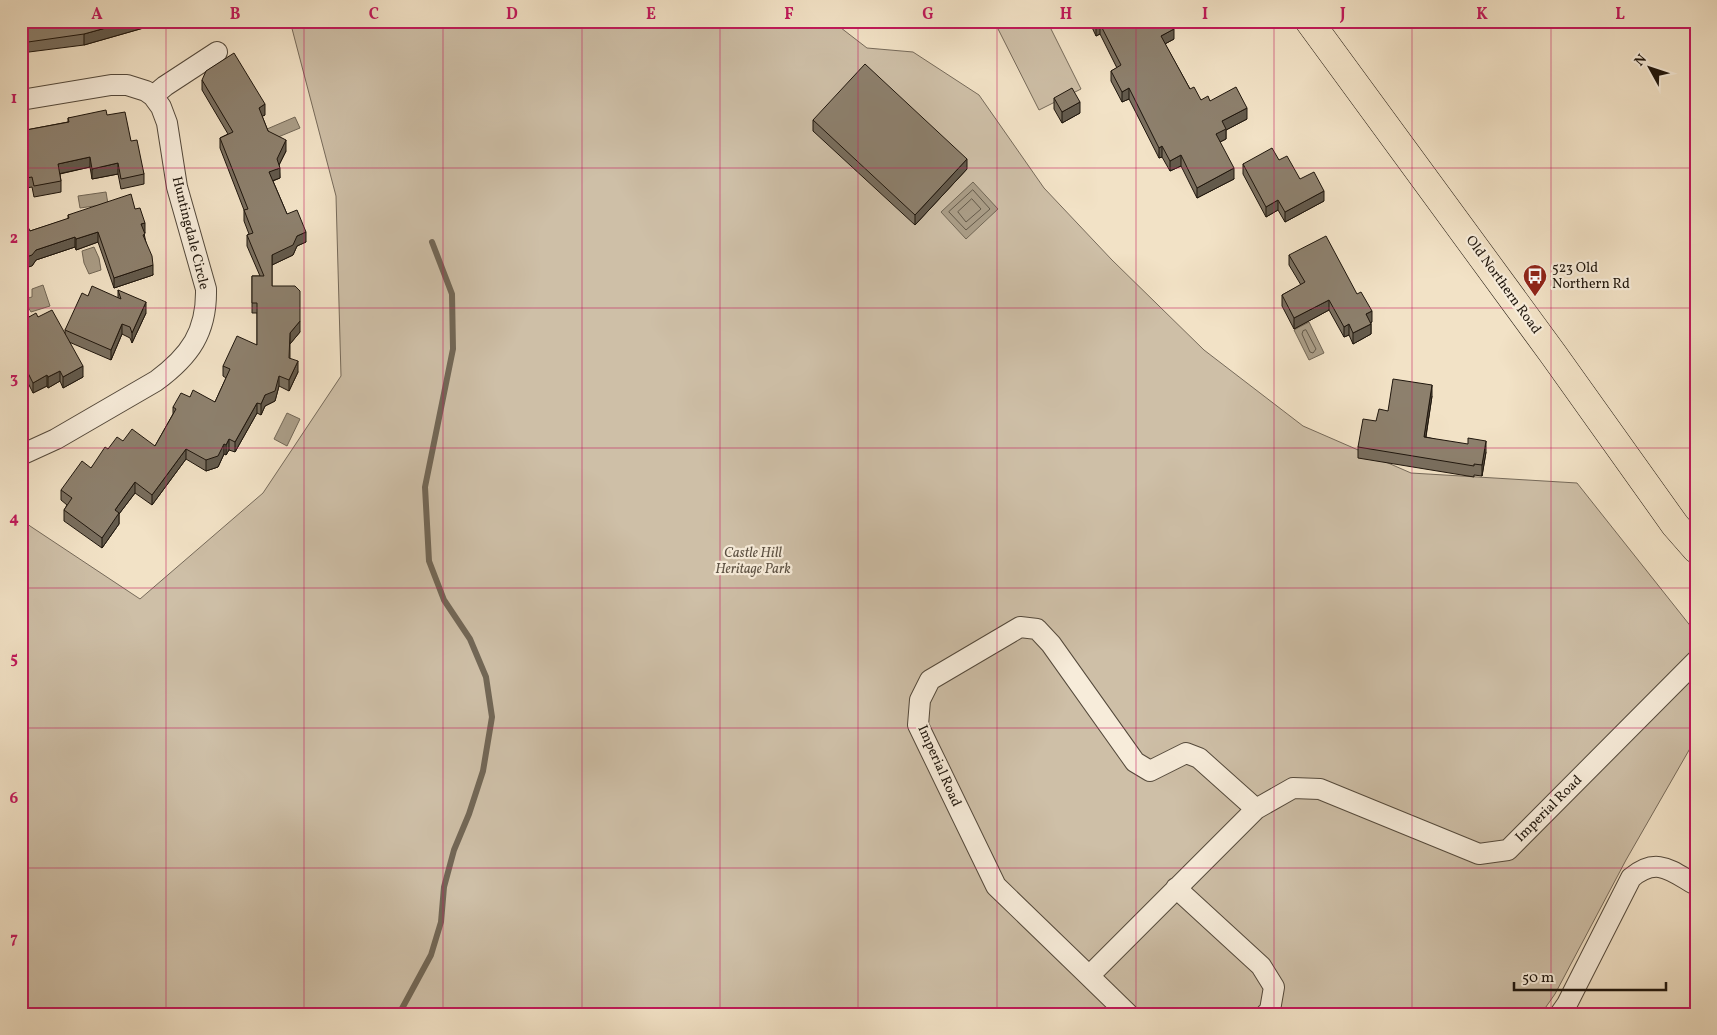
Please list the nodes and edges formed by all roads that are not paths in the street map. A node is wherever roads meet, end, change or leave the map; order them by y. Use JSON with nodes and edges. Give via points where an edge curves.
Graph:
{"nodes":[{"id":1,"x":1309,"y":21,"type":"edge"},
{"id":2,"x":217,"y":52,"type":"dead end"},
{"id":3,"x":153,"y":96,"type":"junction"},
{"id":4,"x":21,"y":100,"type":"edge"},
{"id":5,"x":21,"y":455,"type":"edge"},
{"id":6,"x":1696,"y":549,"type":"edge"},
{"id":7,"x":1696,"y":661,"type":"edge"},
{"id":8,"x":1256,"y":809,"type":"junction"},
{"id":9,"x":1696,"y":885,"type":"edge"},
{"id":10,"x":1176,"y":888,"type":"junction"},
{"id":11,"x":1089,"y":976,"type":"junction"},
{"id":12,"x":1128,"y":1014,"type":"edge"},
{"id":13,"x":1266,"y":1014,"type":"edge"},
{"id":14,"x":1560,"y":1014,"type":"edge"}],
"edges":[{"from":1,"to":6,"type":"main road","name":"Old Northern Road","via":[[1675,525]]},
{"from":2,"to":3,"type":"street"},
{"from":3,"to":4,"type":"street","via":[[127,85],[111,85]]},
{"from":3,"to":5,"type":"street","name":"Huntingdale Circle","via":[[167,123],[177,187],[206,289],[202,327],[182,360],[163,376],[56,439]]},
{"from":7,"to":8,"type":"street","name":"Imperial Road","via":[[1508,850],[1479,854],[1320,789],[1293,788]]},
{"from":8,"to":10,"type":"street","name":"Imperial Road"},
{"from":8,"to":11,"type":"street","name":"Imperial Road","via":[[1199,758],[1186,753],[1150,771],[1135,762],[1051,644],[1037,630],[1020,627],[930,680],[920,700],[918,725],[996,886]]},
{"from":9,"to":14,"type":"street","via":[[1666,868],[1654,866],[1640,870],[1631,878]]},
{"from":10,"to":11,"type":"street","name":"Imperial Road"},
{"from":10,"to":13,"type":"street","via":[[1261,966],[1274,987],[1270,1010]]},
{"from":11,"to":12,"type":"street"}]}
